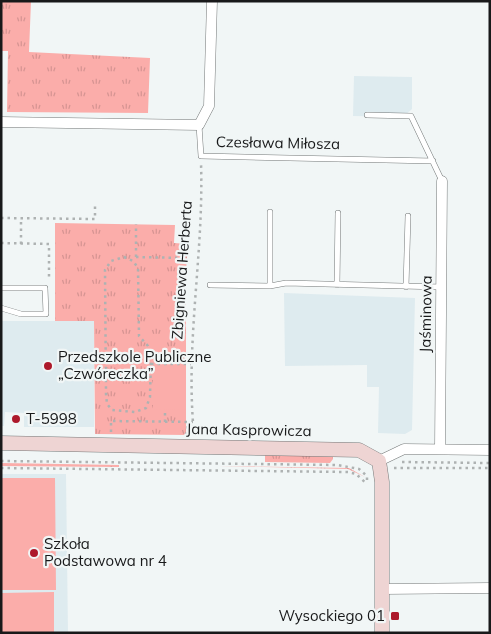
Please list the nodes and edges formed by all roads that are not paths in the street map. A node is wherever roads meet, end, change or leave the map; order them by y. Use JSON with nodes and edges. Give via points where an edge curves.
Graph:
{"nodes":[{"id":1,"x":212,"y":1,"type":"edge"},
{"id":2,"x":367,"y":115,"type":"dead end"},
{"id":3,"x":1,"y":122,"type":"edge"},
{"id":4,"x":199,"y":125,"type":"junction"},
{"id":5,"x":433,"y":162,"type":"junction"},
{"id":6,"x":442,"y":180,"type":"joint"},
{"id":7,"x":270,"y":212,"type":"dead end"},
{"id":8,"x":338,"y":213,"type":"dead end"},
{"id":9,"x":408,"y":216,"type":"dead end"},
{"id":10,"x":210,"y":285,"type":"dead end"},
{"id":11,"x":338,"y":285,"type":"junction"},
{"id":12,"x":270,"y":286,"type":"junction"},
{"id":13,"x":406,"y":287,"type":"junction"},
{"id":14,"x":442,"y":287,"type":"junction"},
{"id":15,"x":1,"y":288,"type":"edge"},
{"id":16,"x":1,"y":308,"type":"edge"},
{"id":17,"x":1,"y":443,"type":"edge"},
{"id":18,"x":440,"y":448,"type":"junction"},
{"id":19,"x":490,"y":450,"type":"edge"},
{"id":20,"x":379,"y":461,"type":"junction"},
{"id":21,"x":490,"y":588,"type":"edge"},
{"id":22,"x":383,"y":589,"type":"junction"},
{"id":23,"x":382,"y":633,"type":"edge"}],
"edges":[{"from":1,"to":4,"type":"street","via":[[209,106]]},
{"from":2,"to":5,"type":"lane","via":[[411,116]]},
{"from":3,"to":4,"type":"street","name":"Czesława Miłosza"},
{"from":4,"to":5,"type":"lane","name":"Czesława Miłosza","via":[[201,156]]},
{"from":5,"to":6,"type":"lane"},
{"from":6,"to":14,"type":"street","name":"Jaśminowa"},
{"from":7,"to":12,"type":"lane"},
{"from":8,"to":11,"type":"lane"},
{"from":9,"to":13,"type":"lane"},
{"from":10,"to":12,"type":"lane"},
{"from":11,"to":12,"type":"lane","via":[[286,283]]},
{"from":11,"to":13,"type":"lane"},
{"from":13,"to":14,"type":"lane"},
{"from":14,"to":18,"type":"street","name":"Jaśminowa"},
{"from":15,"to":16,"type":"lane","via":[[45,288],[46,314],[21,314]]},
{"from":17,"to":20,"type":"street","name":"Jana Kasprowicza","via":[[359,450]]},
{"from":18,"to":19,"type":"street"},
{"from":18,"to":20,"type":"street","via":[[404,449]]},
{"from":20,"to":22,"type":"street","via":[[383,492]]},
{"from":21,"to":22,"type":"street"},
{"from":22,"to":23,"type":"street"}]}
